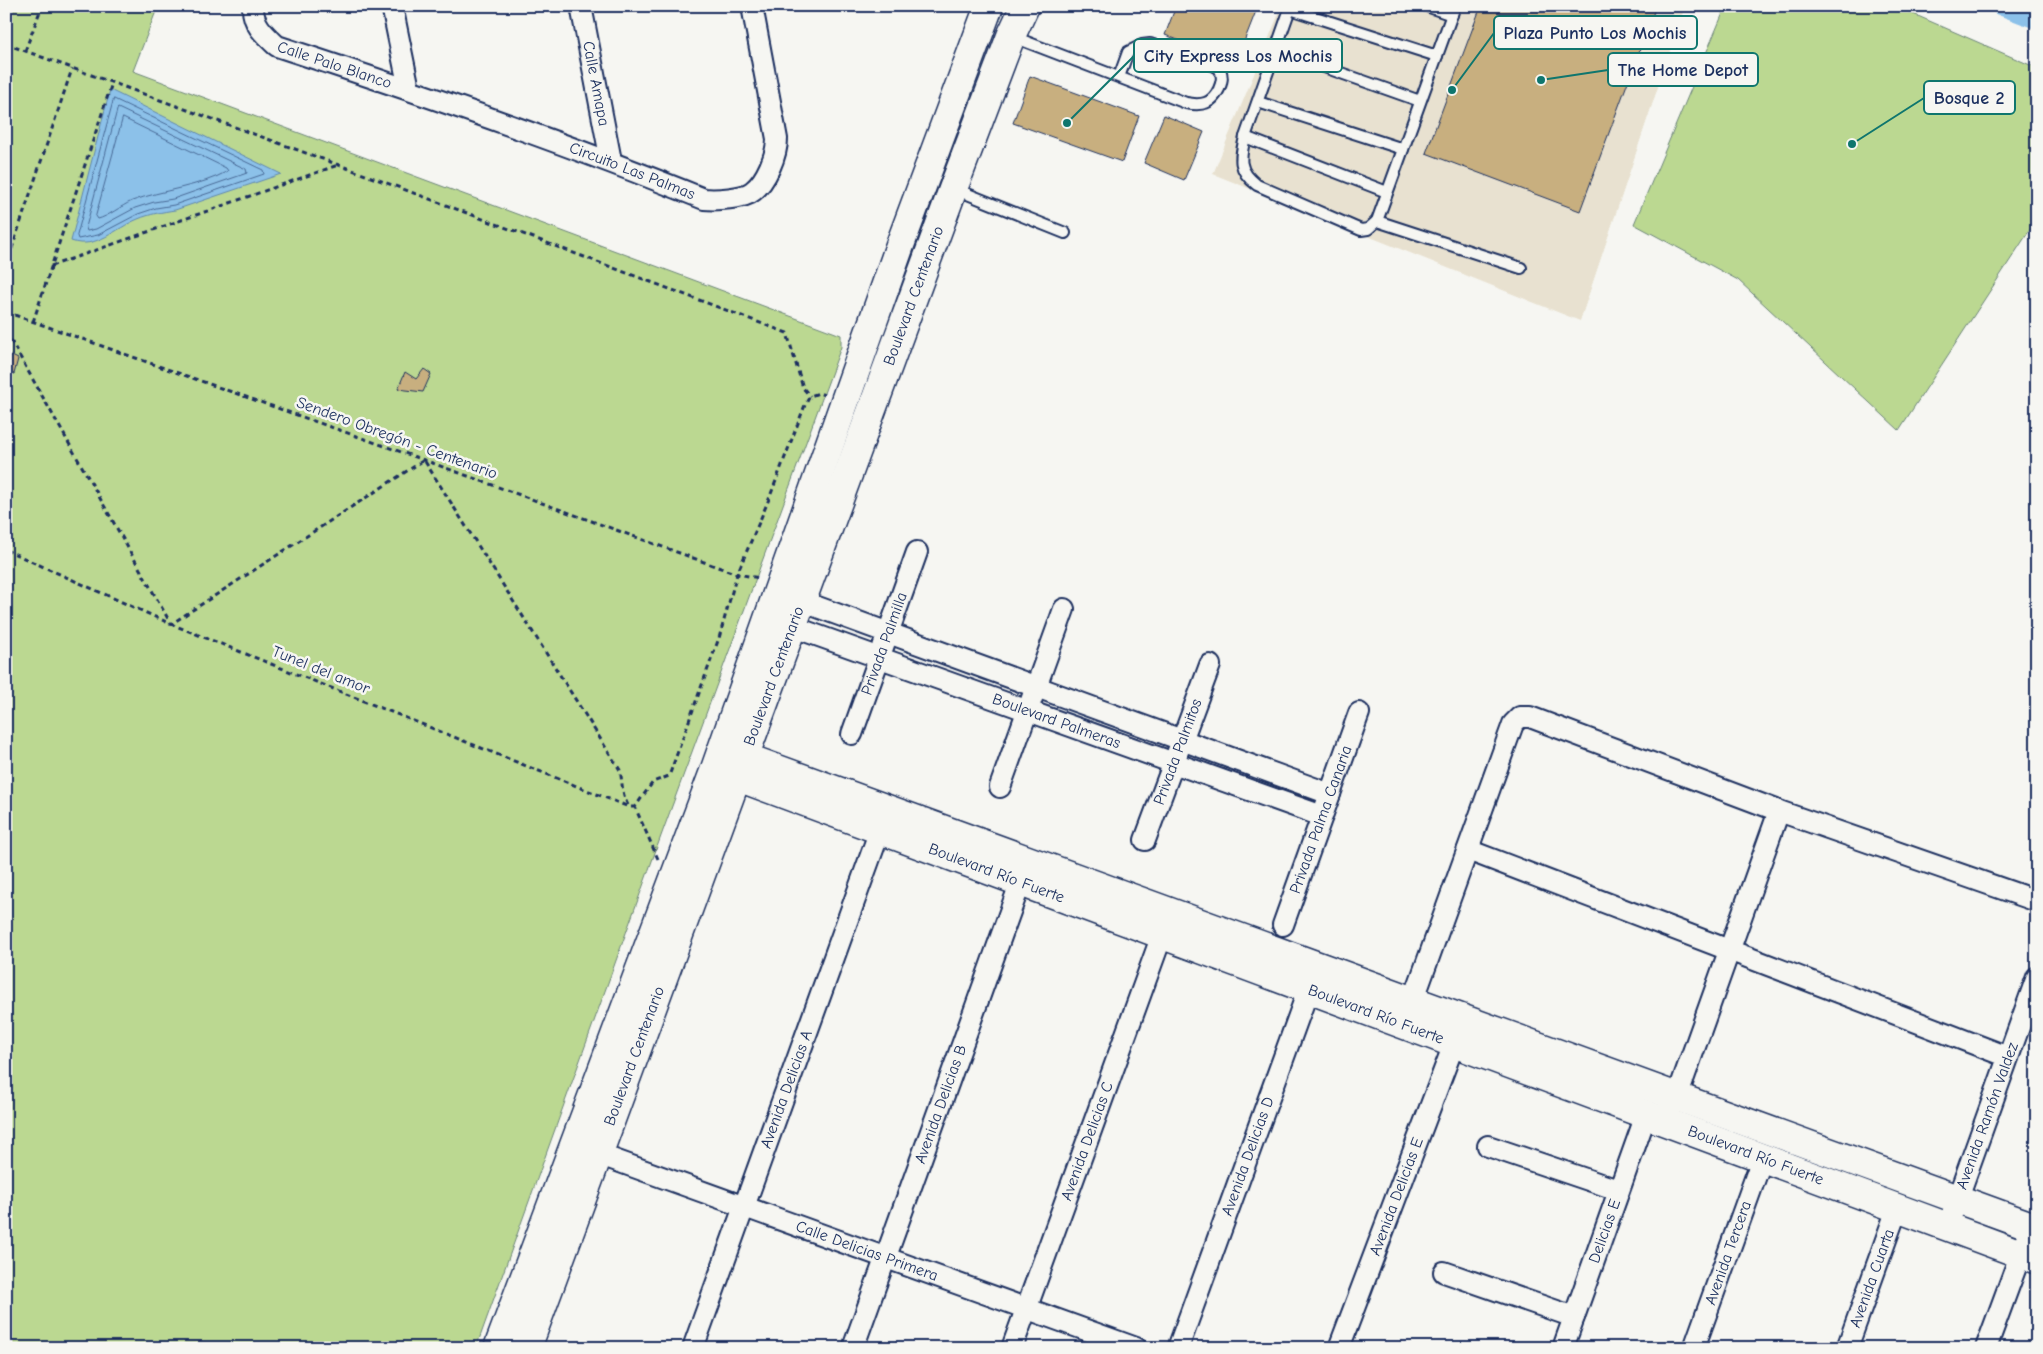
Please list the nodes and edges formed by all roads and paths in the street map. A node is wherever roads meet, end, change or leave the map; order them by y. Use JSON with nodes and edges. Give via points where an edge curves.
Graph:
{"nodes":[{"id":1,"x":42,"y":6,"type":"edge"},
{"id":2,"x":253,"y":6,"type":"edge"},
{"id":3,"x":392,"y":6,"type":"edge"},
{"id":4,"x":581,"y":6,"type":"edge"},
{"id":5,"x":752,"y":6,"type":"edge"},
{"id":6,"x":990,"y":6,"type":"edge"},
{"id":7,"x":1025,"y":6,"type":"edge"},
{"id":8,"x":1426,"y":6,"type":"edge"},
{"id":9,"x":1291,"y":8,"type":"edge"},
{"id":10,"x":1453,"y":10,"type":"edge"},
{"id":11,"x":1011,"y":36,"type":"junction"},
{"id":12,"x":6,"y":44,"type":"edge"},
{"id":13,"x":1276,"y":50,"type":"junction"},
{"id":14,"x":25,"y":51,"type":"junction"},
{"id":15,"x":1437,"y":56,"type":"junction"},
{"id":16,"x":72,"y":68,"type":"junction"},
{"id":17,"x":1119,"y":77,"type":"junction"},
{"id":18,"x":112,"y":83,"type":"junction"},
{"id":19,"x":409,"y":89,"type":"junction"},
{"id":20,"x":1420,"y":101,"type":"junction"},
{"id":21,"x":1258,"y":102,"type":"junction"},
{"id":22,"x":1245,"y":136,"type":"junction"},
{"id":23,"x":1403,"y":149,"type":"junction"},
{"id":24,"x":610,"y":161,"type":"junction"},
{"id":25,"x":339,"y":165,"type":"junction"},
{"id":26,"x":923,"y":181,"type":"junction"},
{"id":27,"x":1387,"y":192,"type":"junction"},
{"id":28,"x":952,"y":193,"type":"junction"},
{"id":29,"x":1377,"y":221,"type":"junction"},
{"id":30,"x":1065,"y":233,"type":"dead end"},
{"id":31,"x":6,"y":266,"type":"edge"},
{"id":32,"x":51,"y":266,"type":"junction"},
{"id":33,"x":1522,"y":268,"type":"dead end"},
{"id":34,"x":6,"y":312,"type":"edge"},
{"id":35,"x":33,"y":322,"type":"junction"},
{"id":36,"x":6,"y":332,"type":"edge"},
{"id":37,"x":810,"y":396,"type":"junction"},
{"id":38,"x":844,"y":403,"type":"junction"},
{"id":39,"x":424,"y":460,"type":"junction"},
{"id":40,"x":6,"y":550,"type":"edge"},
{"id":41,"x":917,"y":552,"type":"dead end"},
{"id":42,"x":737,"y":574,"type":"junction"},
{"id":43,"x":790,"y":593,"type":"junction"},
{"id":44,"x":1064,"y":609,"type":"dead end"},
{"id":45,"x":171,"y":624,"type":"junction"},
{"id":46,"x":791,"y":626,"type":"junction"},
{"id":47,"x":888,"y":633,"type":"junction"},
{"id":48,"x":880,"y":658,"type":"junction"},
{"id":49,"x":1210,"y":665,"type":"dead end"},
{"id":50,"x":1036,"y":687,"type":"junction"},
{"id":51,"x":1027,"y":711,"type":"junction"},
{"id":52,"x":1359,"y":713,"type":"dead end"},
{"id":53,"x":852,"y":734,"type":"dead end"},
{"id":54,"x":1183,"y":740,"type":"junction"},
{"id":55,"x":729,"y":763,"type":"junction"},
{"id":56,"x":1174,"y":763,"type":"junction"},
{"id":57,"x":1000,"y":787,"type":"dead end"},
{"id":58,"x":1330,"y":794,"type":"junction"},
{"id":59,"x":629,"y":807,"type":"junction"},
{"id":60,"x":635,"y":808,"type":"junction"},
{"id":61,"x":1779,"y":810,"type":"junction"},
{"id":62,"x":1322,"y":816,"type":"junction"},
{"id":63,"x":880,"y":830,"type":"junction"},
{"id":64,"x":1146,"y":840,"type":"dead end"},
{"id":65,"x":1468,"y":850,"type":"junction"},
{"id":66,"x":677,"y":870,"type":"junction"},
{"id":67,"x":1025,"y":872,"type":"junction"},
{"id":68,"x":2037,"y":901,"type":"edge"},
{"id":69,"x":1283,"y":925,"type":"dead end"},
{"id":70,"x":1162,"y":935,"type":"junction"},
{"id":71,"x":1729,"y":951,"type":"junction"},
{"id":72,"x":2037,"y":977,"type":"edge"},
{"id":73,"x":1313,"y":978,"type":"junction"},
{"id":74,"x":1413,"y":1001,"type":"junction"},
{"id":75,"x":1454,"y":1044,"type":"junction"},
{"id":76,"x":2008,"y":1057,"type":"junction"},
{"id":77,"x":1677,"y":1097,"type":"junction"},
{"id":78,"x":1654,"y":1118,"type":"junction"},
{"id":79,"x":1488,"y":1146,"type":"dead end"},
{"id":80,"x":598,"y":1154,"type":"junction"},
{"id":81,"x":1762,"y":1159,"type":"junction"},
{"id":82,"x":1618,"y":1190,"type":"junction"},
{"id":83,"x":1958,"y":1199,"type":"junction"},
{"id":84,"x":745,"y":1207,"type":"junction"},
{"id":85,"x":1897,"y":1209,"type":"junction"},
{"id":86,"x":1947,"y":1228,"type":"junction"},
{"id":87,"x":2034,"y":1228,"type":"edge"},
{"id":88,"x":2028,"y":1257,"type":"edge"},
{"id":89,"x":886,"y":1258,"type":"junction"},
{"id":90,"x":1444,"y":1272,"type":"dead end"},
{"id":91,"x":1026,"y":1308,"type":"junction"},
{"id":92,"x":1574,"y":1316,"type":"junction"},
{"id":93,"x":498,"y":1348,"type":"edge"},
{"id":94,"x":527,"y":1348,"type":"edge"},
{"id":95,"x":693,"y":1348,"type":"edge"},
{"id":96,"x":853,"y":1348,"type":"edge"},
{"id":97,"x":1012,"y":1348,"type":"edge"},
{"id":98,"x":1136,"y":1348,"type":"edge"},
{"id":99,"x":1178,"y":1348,"type":"edge"},
{"id":100,"x":1339,"y":1348,"type":"edge"},
{"id":101,"x":1563,"y":1348,"type":"edge"},
{"id":102,"x":1694,"y":1348,"type":"edge"},
{"id":103,"x":1846,"y":1348,"type":"edge"},
{"id":104,"x":1986,"y":1348,"type":"edge"}],
"edges":[{"from":1,"to":14,"type":"path"},
{"from":2,"to":19,"type":"street","name":"Calle Palo Blanco","via":[[252,16],[262,32],[277,46]]},
{"from":3,"to":19,"type":"street"},
{"from":4,"to":24,"type":"street","name":"Calle Amapa"},
{"from":5,"to":24,"type":"street","name":"Circuito Las Palmas","via":[[777,139],[777,152],[753,191],[721,199],[704,198]]},
{"from":6,"to":26,"type":"main road","name":"Boulevard Centenario"},
{"from":7,"to":11,"type":"main road","name":"Boulevard Centenario"},
{"from":8,"to":10,"type":"lane"},
{"from":9,"to":13,"type":"lane"},
{"from":9,"to":15,"type":"lane"},
{"from":10,"to":15,"type":"lane"},
{"from":11,"to":17,"type":"lane"},
{"from":11,"to":28,"type":"main road","name":"Boulevard Centenario"},
{"from":12,"to":14,"type":"path"},
{"from":13,"to":20,"type":"lane"},
{"from":13,"to":21,"type":"lane"},
{"from":14,"to":16,"type":"path"},
{"from":15,"to":20,"type":"lane"},
{"from":16,"to":18,"type":"path"},
{"from":16,"to":31,"type":"path"},
{"from":17,"to":17,"type":"lane","via":[[1128,52],[1150,44],[1213,65],[1220,70],[1222,82],[1215,98],[1199,105]]},
{"from":18,"to":25,"type":"path"},
{"from":18,"to":32,"type":"path"},
{"from":19,"to":24,"type":"street","name":"Circuito Las Palmas"},
{"from":20,"to":23,"type":"lane"},
{"from":21,"to":22,"type":"lane"},
{"from":21,"to":23,"type":"lane"},
{"from":22,"to":27,"type":"lane"},
{"from":22,"to":29,"type":"lane","via":[[1242,167],[1244,174],[1257,185],[1361,230],[1368,229]]},
{"from":23,"to":27,"type":"lane"},
{"from":25,"to":32,"type":"path"},
{"from":25,"to":37,"type":"path","via":[[787,332],[803,388]]},
{"from":26,"to":28,"type":"main road"},
{"from":26,"to":38,"type":"main road","name":"Boulevard Centenario"},
{"from":27,"to":29,"type":"lane"},
{"from":28,"to":30,"type":"lane"},
{"from":28,"to":43,"type":"main road","name":"Boulevard Centenario"},
{"from":29,"to":33,"type":"lane"},
{"from":32,"to":35,"type":"path"},
{"from":34,"to":35,"type":"path","name":"Sendero Obregón - Centenario"},
{"from":35,"to":39,"type":"path","name":"Sendero Obregón - Centenario"},
{"from":36,"to":45,"type":"path"},
{"from":37,"to":38,"type":"path","via":[[819,393]]},
{"from":37,"to":42,"type":"path"},
{"from":38,"to":43,"type":"main road","name":"Boulevard Centenario"},
{"from":39,"to":42,"type":"path","name":"Sendero Obregón - Centenario"},
{"from":39,"to":45,"type":"path"},
{"from":39,"to":59,"type":"path","via":[[620,770],[623,795]]},
{"from":40,"to":45,"type":"path","name":"Tunel del amor"},
{"from":41,"to":47,"type":"street","name":"Privada Palmilla"},
{"from":42,"to":43,"type":"path","name":"Sendero Obregón - Centenario","via":[[751,575]]},
{"from":42,"to":60,"type":"path","via":[[719,638],[670,776],[653,782]]},
{"from":43,"to":46,"type":"main road","name":"Boulevard Centenario"},
{"from":43,"to":47,"type":"street","name":"Boulevard Palmeras"},
{"from":43,"to":55,"type":"main road","name":"Boulevard Centenario"},
{"from":44,"to":50,"type":"street"},
{"from":45,"to":59,"type":"path","name":"Tunel del amor"},
{"from":46,"to":48,"type":"street","name":"Boulevard Palmeras"},
{"from":46,"to":55,"type":"main road","name":"Boulevard Centenario"},
{"from":47,"to":48,"type":"street","name":"Privada Palmilla"},
{"from":47,"to":50,"type":"street","name":"Boulevard Palmeras"},
{"from":48,"to":51,"type":"street","name":"Boulevard Palmeras"},
{"from":48,"to":53,"type":"street","name":"Privada Palmilla"},
{"from":49,"to":54,"type":"street","name":"Privada Palmitos"},
{"from":50,"to":51,"type":"street"},
{"from":50,"to":54,"type":"street","name":"Boulevard Palmeras"},
{"from":51,"to":56,"type":"street","name":"Boulevard Palmeras"},
{"from":51,"to":57,"type":"street"},
{"from":52,"to":58,"type":"street","name":"Privada Palma Canaria"},
{"from":54,"to":56,"type":"street","name":"Privada Palmitos"},
{"from":54,"to":58,"type":"street","name":"Boulevard Palmeras"},
{"from":55,"to":63,"type":"main road","name":"Boulevard Río Fuerte"},
{"from":55,"to":66,"type":"main road","name":"Boulevard Centenario"},
{"from":55,"to":67,"type":"main road","name":"Boulevard Río Fuerte"},
{"from":55,"to":80,"type":"main road","name":"Boulevard Centenario"},
{"from":56,"to":62,"type":"street","name":"Boulevard Palmeras"},
{"from":56,"to":64,"type":"street","name":"Privada Palmitos"},
{"from":58,"to":62,"type":"street","name":"Privada Palma Canaria"},
{"from":59,"to":60,"type":"path","name":"Tunel del amor"},
{"from":60,"to":66,"type":"path","via":[[659,862]]},
{"from":61,"to":65,"type":"street","via":[[1520,716],[1513,724]]},
{"from":61,"to":68,"type":"street"},
{"from":61,"to":71,"type":"street","name":"Delicias E"},
{"from":62,"to":69,"type":"street","name":"Privada Palma Canaria"},
{"from":63,"to":67,"type":"main road","name":"Boulevard Río Fuerte"},
{"from":63,"to":84,"type":"street","name":"Avenida Delicias A"},
{"from":65,"to":71,"type":"street"},
{"from":65,"to":74,"type":"street"},
{"from":66,"to":93,"type":"main road","name":"Boulevard Centenario"},
{"from":67,"to":70,"type":"main road","name":"Boulevard Río Fuerte"},
{"from":67,"to":73,"type":"main road","name":"Boulevard Río Fuerte"},
{"from":67,"to":89,"type":"street","name":"Avenida Delicias B"},
{"from":70,"to":73,"type":"main road","name":"Boulevard Río Fuerte"},
{"from":70,"to":91,"type":"street","name":"Avenida Delicias C"},
{"from":71,"to":76,"type":"street"},
{"from":71,"to":77,"type":"street","name":"Delicias E"},
{"from":72,"to":76,"type":"street","name":"Avenida Ramón Valdez"},
{"from":73,"to":74,"type":"main road","name":"Boulevard Río Fuerte"},
{"from":73,"to":75,"type":"main road","name":"Boulevard Río Fuerte"},
{"from":73,"to":99,"type":"street","name":"Avenida Delicias D"},
{"from":74,"to":77,"type":"main road","name":"Boulevard Río Fuerte"},
{"from":75,"to":78,"type":"main road","name":"Boulevard Río Fuerte"},
{"from":75,"to":100,"type":"street","name":"Avenida Delicias E"},
{"from":76,"to":83,"type":"street","name":"Avenida Ramón Valdez"},
{"from":77,"to":78,"type":"street","name":"Delicias E"},
{"from":77,"to":83,"type":"main road","name":"Boulevard Río Fuerte"},
{"from":78,"to":81,"type":"main road","name":"Boulevard Río Fuerte"},
{"from":78,"to":82,"type":"street","name":"Delicias E"},
{"from":79,"to":82,"type":"street"},
{"from":80,"to":84,"type":"street","name":"Calle Delicias Primera"},
{"from":80,"to":94,"type":"main road","name":"Boulevard Centenario"},
{"from":81,"to":85,"type":"main road","name":"Boulevard Río Fuerte"},
{"from":81,"to":102,"type":"street","name":"Avenida Tercera"},
{"from":82,"to":92,"type":"street","name":"Delicias E"},
{"from":83,"to":86,"type":"street","name":"Avenida Ramón Valdez"},
{"from":83,"to":87,"type":"main road","name":"Boulevard Río Fuerte"},
{"from":84,"to":89,"type":"street","name":"Calle Delicias Primera"},
{"from":84,"to":95,"type":"street","name":"Avenida Delicias A"},
{"from":85,"to":86,"type":"main road","name":"Boulevard Río Fuerte"},
{"from":85,"to":103,"type":"street","name":"Avenida Cuarta"},
{"from":86,"to":88,"type":"main road","name":"Boulevard Río Fuerte"},
{"from":87,"to":88,"type":"street"},
{"from":88,"to":104,"type":"street"},
{"from":89,"to":91,"type":"street","name":"Calle Delicias Primera"},
{"from":89,"to":96,"type":"street","name":"Avenida Delicias B"},
{"from":90,"to":92,"type":"street"},
{"from":91,"to":97,"type":"street","name":"Avenida Delicias C"},
{"from":91,"to":98,"type":"street","name":"Calle Delicias Primera"},
{"from":92,"to":101,"type":"street","name":"Delicias E"}]}
